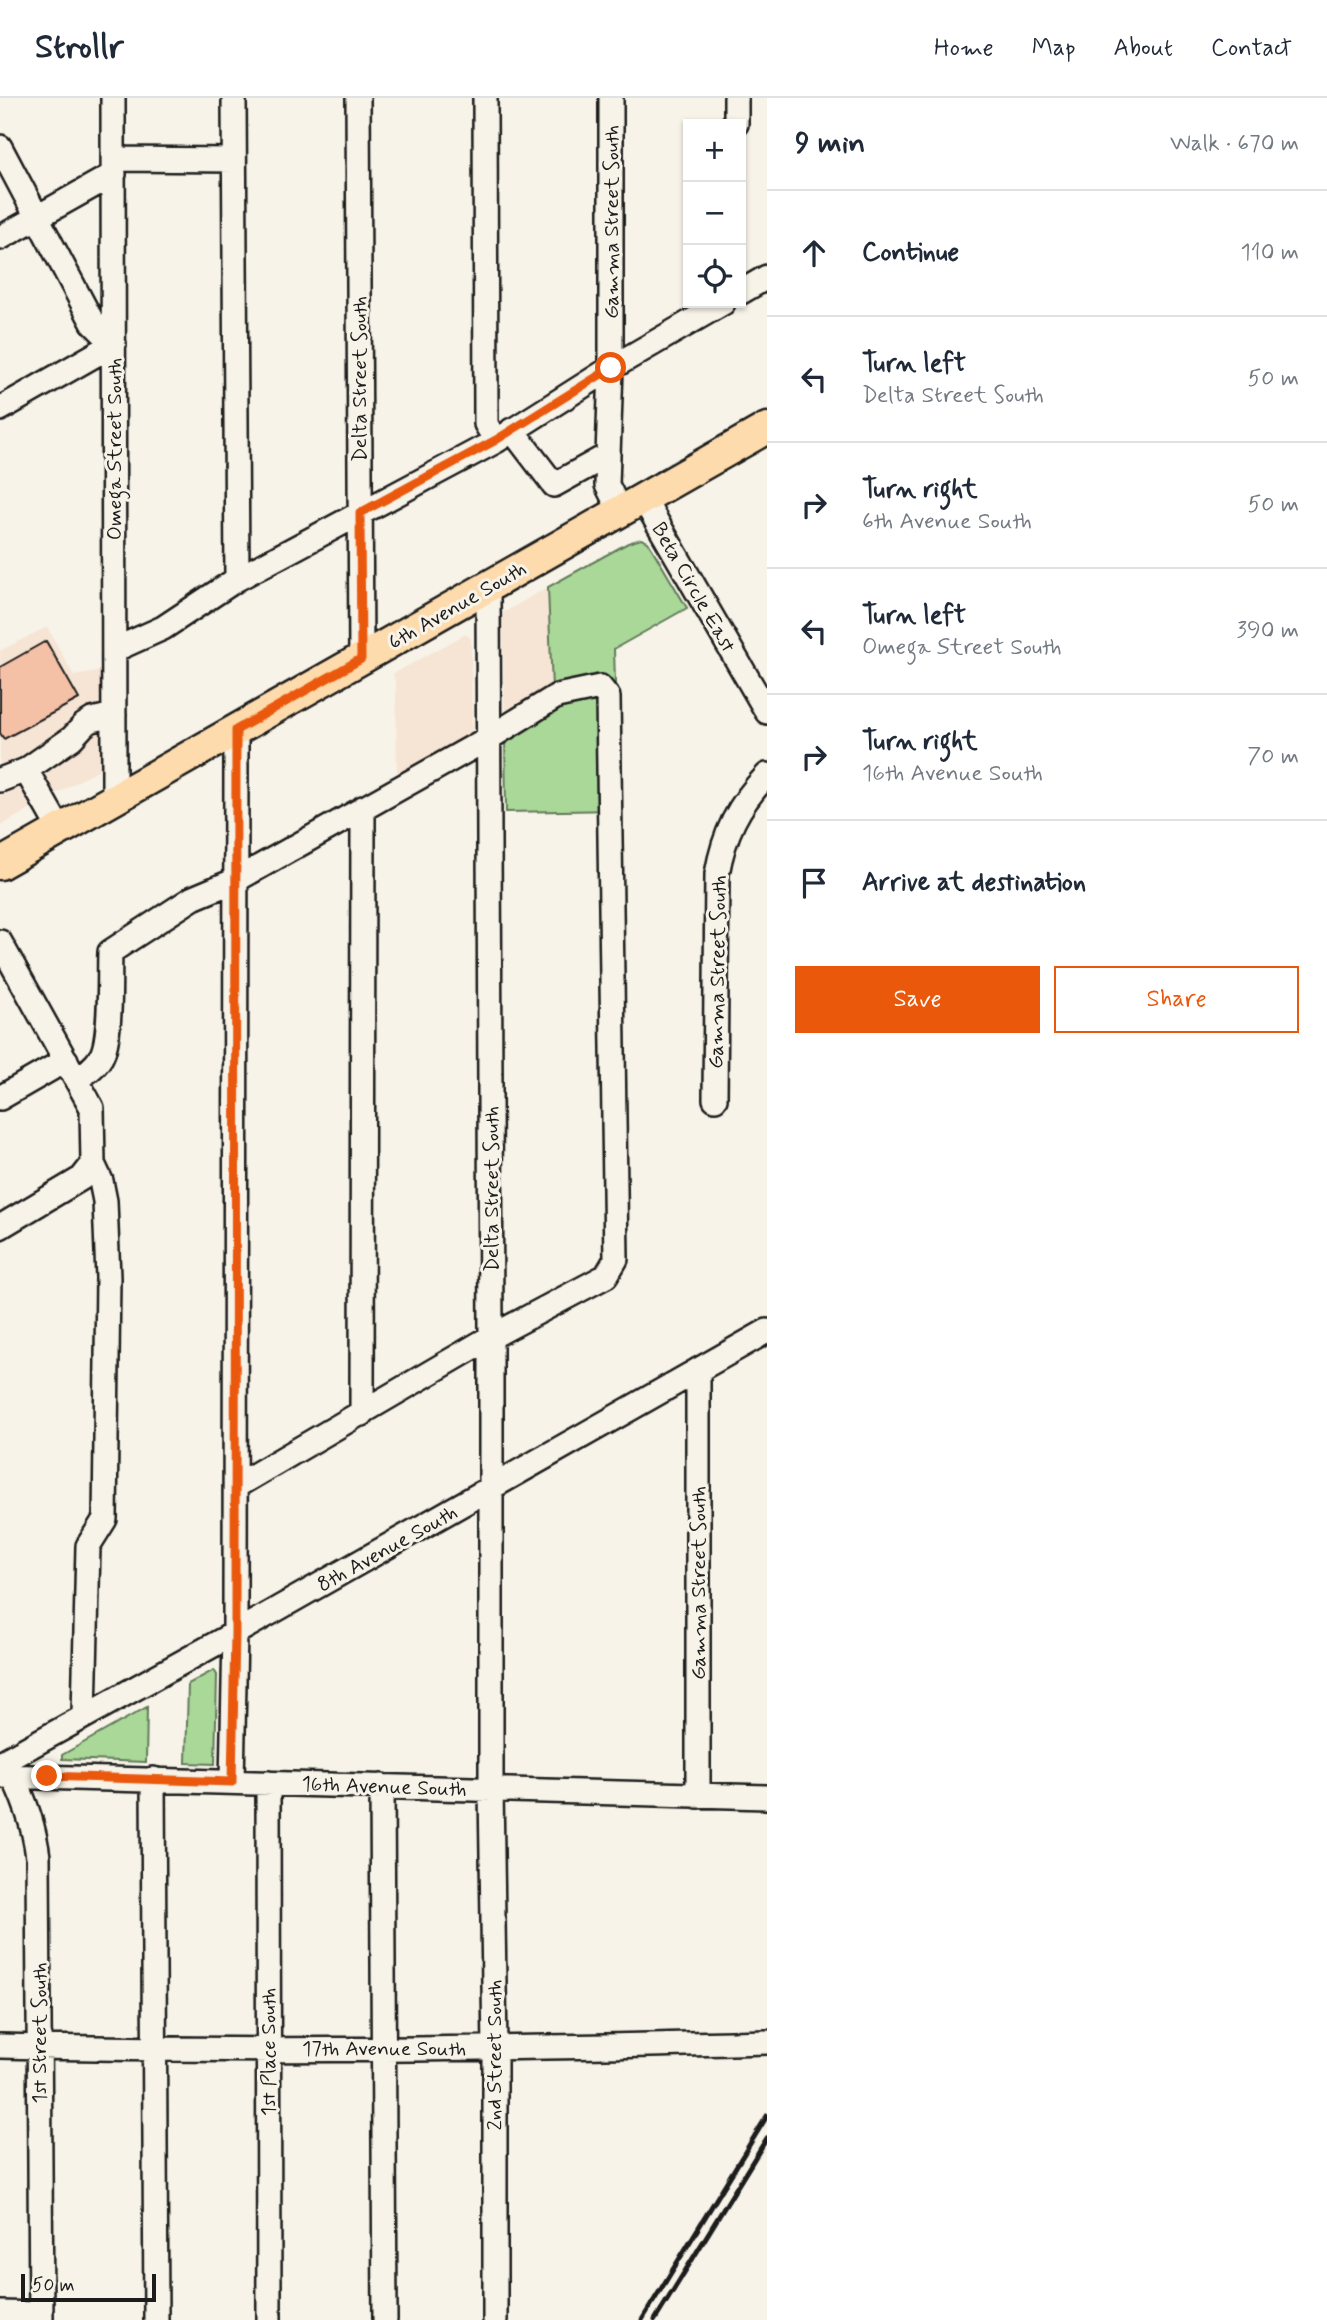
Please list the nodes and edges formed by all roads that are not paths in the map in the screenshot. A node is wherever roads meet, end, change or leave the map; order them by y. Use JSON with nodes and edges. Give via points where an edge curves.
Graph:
{"nodes":[{"id":1,"x":114,"y":98,"type":"edge"},
{"id":2,"x":233,"y":98,"type":"edge"},
{"id":3,"x":358,"y":98,"type":"edge"},
{"id":4,"x":485,"y":98,"type":"edge"},
{"id":5,"x":611,"y":98,"type":"edge"},
{"id":6,"x":736,"y":98,"type":"edge"},
{"id":7,"x":736,"y":119,"type":"edge"},
{"id":8,"x":0,"y":147,"type":"edge"},
{"id":9,"x":234,"y":160,"type":"junction"},
{"id":10,"x":114,"y":167,"type":"junction"},
{"id":11,"x":37,"y":217,"type":"junction"},
{"id":12,"x":0,"y":238,"type":"edge"},
{"id":13,"x":767,"y":277,"type":"edge"},
{"id":14,"x":746,"y":289,"type":"edge"},
{"id":15,"x":714,"y":308,"type":"edge"},
{"id":16,"x":114,"y":344,"type":"junction"},
{"id":17,"x":611,"y":368,"type":"junction"},
{"id":18,"x":0,"y":409,"type":"edge"},
{"id":19,"x":767,"y":428,"type":"edge"},
{"id":20,"x":504,"y":435,"type":"junction"},
{"id":21,"x":608,"y":455,"type":"junction"},
{"id":22,"x":632,"y":505,"type":"junction"},
{"id":23,"x":360,"y":513,"type":"junction"},
{"id":24,"x":237,"y":579,"type":"junction"},
{"id":25,"x":488,"y":587,"type":"junction"},
{"id":26,"x":114,"y":650,"type":"junction"},
{"id":27,"x":361,"y":659,"type":"junction"},
{"id":28,"x":767,"y":712,"type":"edge"},
{"id":29,"x":114,"y":715,"type":"junction"},
{"id":30,"x":236,"y":730,"type":"junction"},
{"id":31,"x":489,"y":738,"type":"junction"},
{"id":32,"x":26,"y":769,"type":"junction"},
{"id":33,"x":767,"y":775,"type":"edge"},
{"id":34,"x":0,"y":780,"type":"edge"},
{"id":35,"x":114,"y":799,"type":"junction"},
{"id":36,"x":363,"y":808,"type":"junction"},
{"id":37,"x":60,"y":830,"type":"junction"},
{"id":38,"x":0,"y":864,"type":"edge"},
{"id":39,"x":236,"y":880,"type":"junction"},
{"id":40,"x":0,"y":942,"type":"edge"},
{"id":41,"x":71,"y":1070,"type":"junction"},
{"id":42,"x":0,"y":1098,"type":"edge"},
{"id":43,"x":715,"y":1098,"type":"dead end"},
{"id":44,"x":93,"y":1164,"type":"junction"},
{"id":45,"x":0,"y":1227,"type":"edge"},
{"id":46,"x":767,"y":1331,"type":"edge"},
{"id":47,"x":491,"y":1337,"type":"junction"},
{"id":48,"x":698,"y":1370,"type":"junction"},
{"id":49,"x":362,"y":1414,"type":"junction"},
{"id":50,"x":236,"y":1486,"type":"junction"},
{"id":51,"x":491,"y":1489,"type":"junction"},
{"id":52,"x":235,"y":1633,"type":"junction"},
{"id":53,"x":83,"y":1715,"type":"junction"},
{"id":54,"x":4,"y":1767,"type":"edge"},
{"id":55,"x":153,"y":1780,"type":"junction"},
{"id":56,"x":232,"y":1782,"type":"junction"},
{"id":57,"x":268,"y":1783,"type":"junction"},
{"id":58,"x":383,"y":1786,"type":"junction"},
{"id":59,"x":491,"y":1790,"type":"junction"},
{"id":60,"x":698,"y":1796,"type":"junction"},
{"id":61,"x":767,"y":1797,"type":"edge"},
{"id":62,"x":767,"y":2042,"type":"edge"},
{"id":63,"x":0,"y":2046,"type":"edge"},
{"id":64,"x":39,"y":2047,"type":"junction"},
{"id":65,"x":383,"y":2048,"type":"junction"},
{"id":66,"x":268,"y":2049,"type":"junction"},
{"id":67,"x":495,"y":2049,"type":"junction"},
{"id":68,"x":155,"y":2050,"type":"junction"},
{"id":69,"x":0,"y":2313,"type":"edge"},
{"id":70,"x":41,"y":2317,"type":"edge"},
{"id":71,"x":156,"y":2320,"type":"edge"},
{"id":72,"x":269,"y":2320,"type":"edge"},
{"id":73,"x":385,"y":2320,"type":"edge"},
{"id":74,"x":495,"y":2320,"type":"edge"}],
"edges":[{"from":1,"to":10,"type":"street","name":"Omega Street South"},
{"from":2,"to":9,"type":"street"},
{"from":3,"to":23,"type":"street","name":"Delta Street South"},
{"from":4,"to":20,"type":"street","via":[[486,424]]},
{"from":5,"to":17,"type":"street","name":"Gamma Street South"},
{"from":6,"to":7,"type":"street"},
{"from":8,"to":11,"type":"street"},
{"from":9,"to":10,"type":"street"},
{"from":9,"to":24,"type":"street"},
{"from":10,"to":11,"type":"street"},
{"from":10,"to":16,"type":"street","name":"Omega Street South"},
{"from":11,"to":12,"type":"street"},
{"from":11,"to":16,"type":"street","via":[[93,323]]},
{"from":13,"to":14,"type":"street"},
{"from":15,"to":17,"type":"street"},
{"from":16,"to":18,"type":"street"},
{"from":16,"to":26,"type":"street","name":"Omega Street South"},
{"from":17,"to":20,"type":"street"},
{"from":17,"to":21,"type":"street","name":"Gamma Street South"},
{"from":19,"to":22,"type":"main road","name":"6th Avenue South"},
{"from":20,"to":21,"type":"street","via":[[554,485]]},
{"from":20,"to":23,"type":"street"},
{"from":21,"to":22,"type":"street","name":"Gamma Street South","via":[[607,485]]},
{"from":22,"to":25,"type":"main road","name":"6th Avenue South"},
{"from":22,"to":28,"type":"street","name":"Beta Circle East"},
{"from":23,"to":24,"type":"street"},
{"from":23,"to":27,"type":"street","name":"Delta Street South"},
{"from":24,"to":26,"type":"street","via":[[163,628]]},
{"from":25,"to":27,"type":"main road","name":"6th Avenue South"},
{"from":25,"to":31,"type":"street","name":"Delta Street South"},
{"from":26,"to":29,"type":"street","name":"Omega Street South"},
{"from":27,"to":30,"type":"main road","name":"6th Avenue South"},
{"from":29,"to":32,"type":"street","via":[[92,720]]},
{"from":29,"to":35,"type":"street","name":"Omega Street South"},
{"from":30,"to":35,"type":"main road","name":"6th Avenue South"},
{"from":30,"to":39,"type":"street"},
{"from":31,"to":36,"type":"street"},
{"from":31,"to":47,"type":"street","name":"Delta Street South"},
{"from":31,"to":47,"type":"street","via":[[557,696],[600,687],[608,697],[616,1259],[606,1276]]},
{"from":32,"to":34,"type":"street"},
{"from":32,"to":37,"type":"street"},
{"from":33,"to":43,"type":"street","name":"Gamma Street South","via":[[730,825],[717,874]]},
{"from":35,"to":37,"type":"main road","name":"6th Avenue South"},
{"from":36,"to":39,"type":"street"},
{"from":36,"to":49,"type":"street"},
{"from":37,"to":38,"type":"main road","name":"6th Avenue South"},
{"from":39,"to":41,"type":"street","via":[[193,898],[110,952],[103,1055],[94,1067]]},
{"from":39,"to":50,"type":"street"},
{"from":40,"to":41,"type":"street"},
{"from":41,"to":42,"type":"street"},
{"from":41,"to":44,"type":"street","via":[[92,1108]]},
{"from":44,"to":45,"type":"street","via":[[82,1178]]},
{"from":44,"to":53,"type":"street","via":[[105,1201],[108,1278],[105,1519],[88,1546]]},
{"from":46,"to":48,"type":"street","name":"8th Avenue South"},
{"from":47,"to":49,"type":"street"},
{"from":47,"to":51,"type":"street","name":"Delta Street South"},
{"from":48,"to":51,"type":"street","name":"8th Avenue South"},
{"from":48,"to":60,"type":"street","name":"Gamma Street South"},
{"from":49,"to":50,"type":"street"},
{"from":50,"to":52,"type":"street"},
{"from":51,"to":52,"type":"street","name":"8th Avenue South"},
{"from":51,"to":59,"type":"street","name":"Delta Street South"},
{"from":52,"to":53,"type":"street","name":"8th Avenue South"},
{"from":52,"to":56,"type":"street"},
{"from":53,"to":54,"type":"street","name":"8th Avenue South"},
{"from":54,"to":55,"type":"street","name":"16th Avenue South"},
{"from":54,"to":64,"type":"street","name":"1st Street South","via":[[29,1814],[38,1857]]},
{"from":55,"to":56,"type":"street","name":"16th Avenue South"},
{"from":55,"to":68,"type":"street"},
{"from":56,"to":57,"type":"street","name":"16th Avenue South"},
{"from":57,"to":58,"type":"street","name":"16th Avenue South"},
{"from":57,"to":66,"type":"street","name":"1st Place South"},
{"from":58,"to":59,"type":"street","name":"16th Avenue South"},
{"from":58,"to":65,"type":"street"},
{"from":59,"to":60,"type":"street","name":"16th Avenue South"},
{"from":59,"to":67,"type":"street","name":"2nd Street South"},
{"from":60,"to":61,"type":"street","name":"16th Avenue South"},
{"from":62,"to":67,"type":"street","name":"17th Avenue South"},
{"from":63,"to":64,"type":"street","name":"17th Avenue South"},
{"from":64,"to":68,"type":"street","name":"17th Avenue South"},
{"from":64,"to":70,"type":"street","name":"1st Street South"},
{"from":65,"to":66,"type":"street","name":"17th Avenue South"},
{"from":65,"to":67,"type":"street","name":"17th Avenue South"},
{"from":65,"to":73,"type":"street"},
{"from":66,"to":68,"type":"street","name":"17th Avenue South"},
{"from":66,"to":72,"type":"street","name":"1st Place South"},
{"from":67,"to":74,"type":"street","name":"2nd Street South"},
{"from":68,"to":71,"type":"street"},
{"from":69,"to":70,"type":"street"}]}
